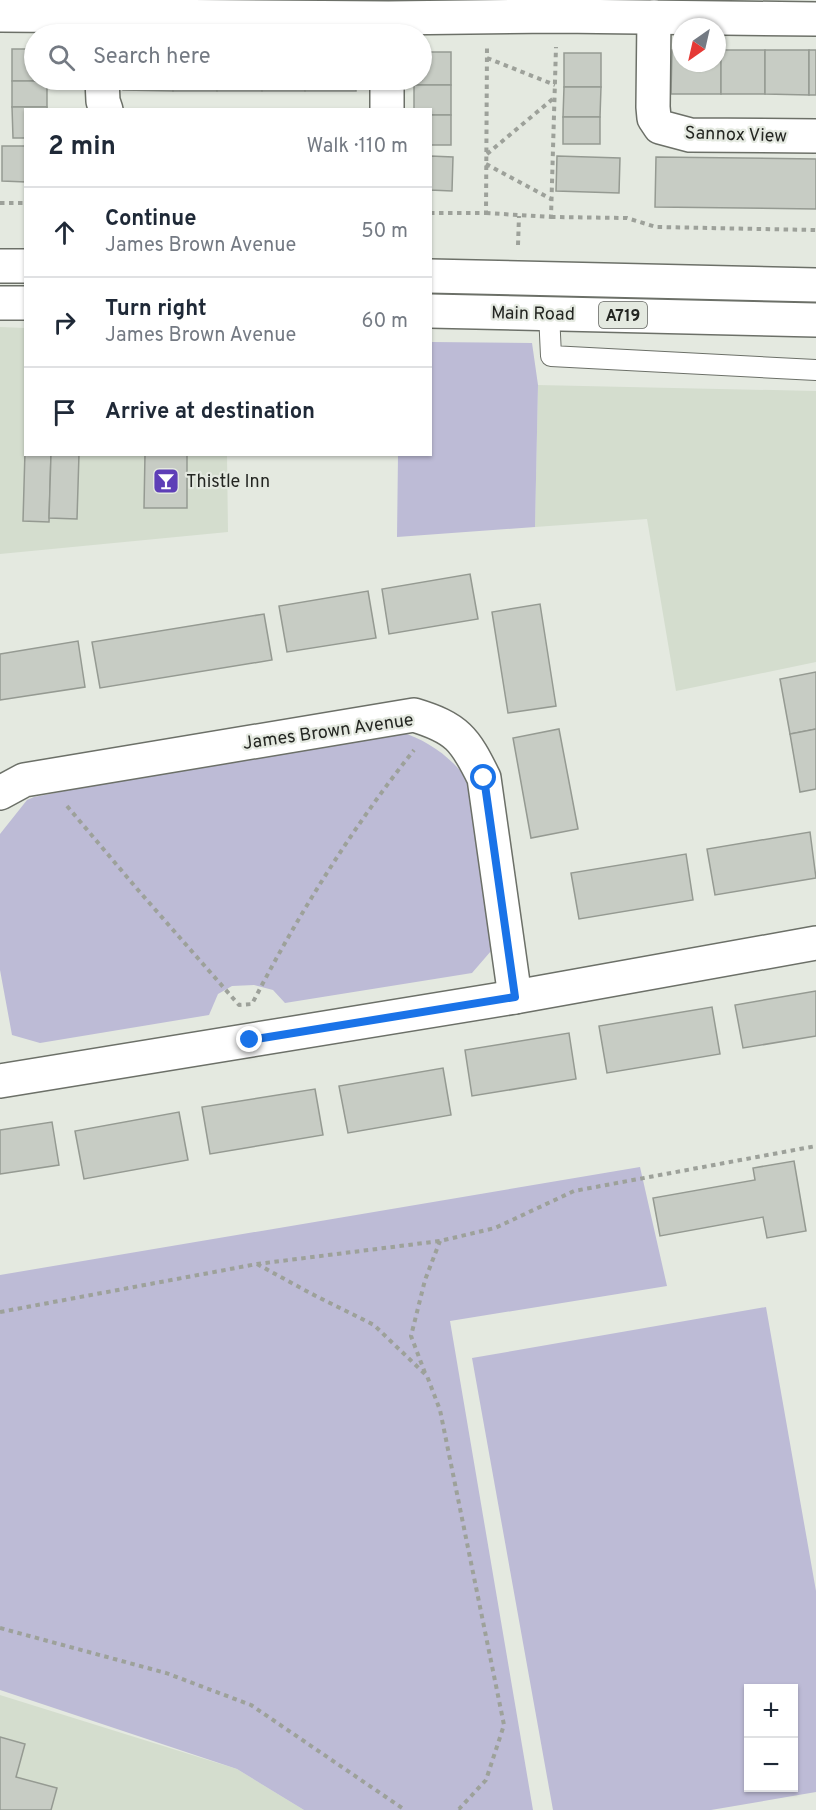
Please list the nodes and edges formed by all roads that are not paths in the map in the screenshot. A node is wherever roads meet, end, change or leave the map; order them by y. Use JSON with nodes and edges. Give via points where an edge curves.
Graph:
{"nodes":[{"id":1,"x":519,"y":8,"type":"edge"},
{"id":2,"x":0,"y":15,"type":"edge"},
{"id":3,"x":654,"y":18,"type":"junction"},
{"id":4,"x":816,"y":19,"type":"edge"},
{"id":5,"x":92,"y":24,"type":"edge"},
{"id":6,"x":410,"y":24,"type":"edge"},
{"id":7,"x":102,"y":90,"type":"edge"},
{"id":8,"x":387,"y":90,"type":"edge"},
{"id":9,"x":105,"y":108,"type":"edge"},
{"id":10,"x":387,"y":108,"type":"edge"},
{"id":11,"x":816,"y":136,"type":"edge"},
{"id":12,"x":0,"y":266,"type":"edge"},
{"id":13,"x":24,"y":266,"type":"edge"},
{"id":14,"x":432,"y":276,"type":"edge"},
{"id":15,"x":816,"y":285,"type":"edge"},
{"id":16,"x":0,"y":303,"type":"edge"},
{"id":17,"x":24,"y":303,"type":"edge"},
{"id":18,"x":432,"y":311,"type":"edge"},
{"id":19,"x":549,"y":313,"type":"junction"},
{"id":20,"x":816,"y":320,"type":"edge"},
{"id":21,"x":816,"y":370,"type":"edge"},
{"id":22,"x":0,"y":793,"type":"edge"},
{"id":23,"x":816,"y":942,"type":"edge"},
{"id":24,"x":515,"y":997,"type":"junction"},
{"id":25,"x":0,"y":1081,"type":"edge"}],
"edges":[{"from":1,"to":3,"type":"street","via":[[557,16]]},
{"from":1,"to":6,"type":"street","via":[[487,17]]},
{"from":2,"to":5,"type":"street"},
{"from":3,"to":4,"type":"street"},
{"from":3,"to":11,"type":"street","name":"Sannox View","via":[[653,106],[660,127],[690,135]]},
{"from":7,"to":9,"type":"street"},
{"from":8,"to":10,"type":"street"},
{"from":12,"to":13,"type":"street"},
{"from":14,"to":15,"type":"street","name":"Main Road","number":"A719"},
{"from":16,"to":17,"type":"street"},
{"from":18,"to":19,"type":"street","name":"Main Road","number":"A719"},
{"from":19,"to":20,"type":"street","name":"Main Road","number":"A719"},
{"from":19,"to":21,"type":"lane","via":[[551,356]]},
{"from":22,"to":24,"type":"street","name":"James Brown Avenue","via":[[24,780],[414,715],[437,722],[469,748],[484,778]]},
{"from":23,"to":24,"type":"street"},
{"from":24,"to":25,"type":"street"}]}
